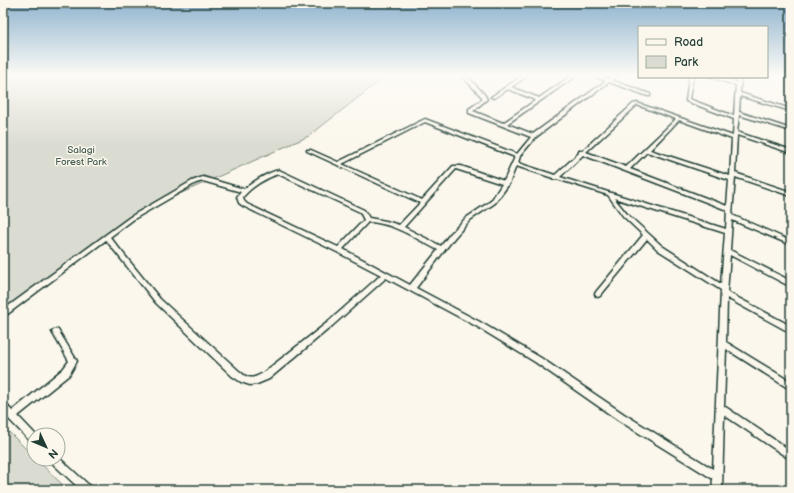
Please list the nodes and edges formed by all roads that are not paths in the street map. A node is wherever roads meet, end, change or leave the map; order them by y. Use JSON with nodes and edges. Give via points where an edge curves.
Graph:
{"nodes":[{"id":1,"x":485,"y":99,"type":"edge"},
{"id":2,"x":585,"y":99,"type":"edge"},
{"id":3,"x":687,"y":99,"type":"edge"},
{"id":4,"x":738,"y":99,"type":"edge"},
{"id":5,"x":755,"y":99,"type":"edge"},
{"id":6,"x":540,"y":100,"type":"edge"},
{"id":7,"x":791,"y":110,"type":"edge"},
{"id":8,"x":736,"y":115,"type":"junction"},
{"id":9,"x":678,"y":119,"type":"junction"},
{"id":10,"x":504,"y":124,"type":"junction"},
{"id":11,"x":791,"y":130,"type":"edge"},
{"id":12,"x":534,"y":136,"type":"junction"},
{"id":13,"x":735,"y":136,"type":"junction"},
{"id":14,"x":646,"y":150,"type":"junction"},
{"id":15,"x":308,"y":151,"type":"dead end"},
{"id":16,"x":581,"y":152,"type":"junction"},
{"id":17,"x":791,"y":152,"type":"edge"},
{"id":18,"x":518,"y":156,"type":"junction"},
{"id":19,"x":338,"y":164,"type":"junction"},
{"id":20,"x":514,"y":164,"type":"junction"},
{"id":21,"x":627,"y":170,"type":"junction"},
{"id":22,"x":732,"y":176,"type":"junction"},
{"id":23,"x":555,"y":178,"type":"junction"},
{"id":24,"x":506,"y":184,"type":"junction"},
{"id":25,"x":244,"y":191,"type":"junction"},
{"id":26,"x":791,"y":194,"type":"edge"},
{"id":27,"x":610,"y":196,"type":"junction"},
{"id":28,"x":423,"y":202,"type":"junction"},
{"id":29,"x":729,"y":212,"type":"junction"},
{"id":30,"x":367,"y":220,"type":"junction"},
{"id":31,"x":400,"y":228,"type":"junction"},
{"id":32,"x":728,"y":232,"type":"junction"},
{"id":33,"x":646,"y":236,"type":"junction"},
{"id":34,"x":107,"y":237,"type":"junction"},
{"id":35,"x":791,"y":243,"type":"edge"},
{"id":36,"x":441,"y":249,"type":"junction"},
{"id":37,"x":339,"y":250,"type":"junction"},
{"id":38,"x":727,"y":251,"type":"junction"},
{"id":39,"x":385,"y":275,"type":"junction"},
{"id":40,"x":791,"y":284,"type":"edge"},
{"id":41,"x":412,"y":289,"type":"junction"},
{"id":42,"x":724,"y":291,"type":"junction"},
{"id":43,"x":598,"y":294,"type":"dead end"},
{"id":44,"x":3,"y":314,"type":"edge"},
{"id":45,"x":791,"y":330,"type":"edge"},
{"id":46,"x":56,"y":332,"type":"dead end"},
{"id":47,"x":722,"y":343,"type":"junction"},
{"id":48,"x":791,"y":386,"type":"edge"},
{"id":49,"x":3,"y":407,"type":"edge"},
{"id":50,"x":720,"y":408,"type":"junction"},
{"id":51,"x":12,"y":416,"type":"junction"},
{"id":52,"x":26,"y":431,"type":"edge"},
{"id":53,"x":791,"y":456,"type":"edge"},
{"id":54,"x":63,"y":467,"type":"edge"},
{"id":55,"x":718,"y":477,"type":"junction"},
{"id":56,"x":88,"y":490,"type":"edge"},
{"id":57,"x":717,"y":490,"type":"edge"}],
"edges":[{"from":1,"to":10,"type":"street","via":[[470,111]]},
{"from":2,"to":12,"type":"street"},
{"from":3,"to":8,"type":"street"},
{"from":4,"to":8,"type":"street"},
{"from":5,"to":7,"type":"street"},
{"from":6,"to":10,"type":"street"},
{"from":8,"to":11,"type":"street"},
{"from":8,"to":13,"type":"street"},
{"from":9,"to":13,"type":"street"},
{"from":9,"to":14,"type":"street"},
{"from":9,"to":16,"type":"street","via":[[640,104],[634,105]]},
{"from":10,"to":12,"type":"street"},
{"from":12,"to":18,"type":"street"},
{"from":13,"to":17,"type":"street"},
{"from":13,"to":22,"type":"street"},
{"from":14,"to":21,"type":"street"},
{"from":14,"to":22,"type":"street"},
{"from":15,"to":19,"type":"street"},
{"from":16,"to":21,"type":"street"},
{"from":16,"to":23,"type":"street"},
{"from":18,"to":19,"type":"street","via":[[425,120]]},
{"from":18,"to":20,"type":"street"},
{"from":19,"to":28,"type":"street"},
{"from":20,"to":23,"type":"street"},
{"from":20,"to":24,"type":"street"},
{"from":21,"to":29,"type":"street"},
{"from":22,"to":26,"type":"street"},
{"from":22,"to":29,"type":"street"},
{"from":23,"to":27,"type":"street"},
{"from":24,"to":28,"type":"street","via":[[455,167]]},
{"from":24,"to":36,"type":"street","via":[[493,202],[468,219]]},
{"from":25,"to":30,"type":"street","via":[[280,172],[362,211]]},
{"from":25,"to":34,"type":"street","via":[[198,180],[132,218]]},
{"from":25,"to":37,"type":"street","via":[[240,197],[241,202]]},
{"from":27,"to":32,"type":"street"},
{"from":27,"to":33,"type":"street"},
{"from":28,"to":31,"type":"street"},
{"from":29,"to":32,"type":"street"},
{"from":29,"to":35,"type":"street"},
{"from":30,"to":31,"type":"street","via":[[385,222]]},
{"from":30,"to":37,"type":"street"},
{"from":31,"to":36,"type":"street"},
{"from":32,"to":38,"type":"street"},
{"from":33,"to":42,"type":"street"},
{"from":33,"to":43,"type":"street"},
{"from":34,"to":39,"type":"street","via":[[162,306],[235,373],[250,382],[266,376]]},
{"from":34,"to":44,"type":"street"},
{"from":36,"to":41,"type":"street"},
{"from":37,"to":39,"type":"street"},
{"from":38,"to":40,"type":"street"},
{"from":38,"to":42,"type":"street"},
{"from":39,"to":41,"type":"street"},
{"from":41,"to":55,"type":"street","via":[[538,360],[621,417]]},
{"from":42,"to":45,"type":"street"},
{"from":42,"to":47,"type":"street"},
{"from":46,"to":51,"type":"street","via":[[72,358],[72,364],[66,372]]},
{"from":47,"to":48,"type":"street"},
{"from":47,"to":50,"type":"street"},
{"from":49,"to":51,"type":"street"},
{"from":50,"to":53,"type":"street"},
{"from":50,"to":55,"type":"street"},
{"from":51,"to":52,"type":"street"},
{"from":54,"to":56,"type":"street"},
{"from":55,"to":57,"type":"street"}]}
